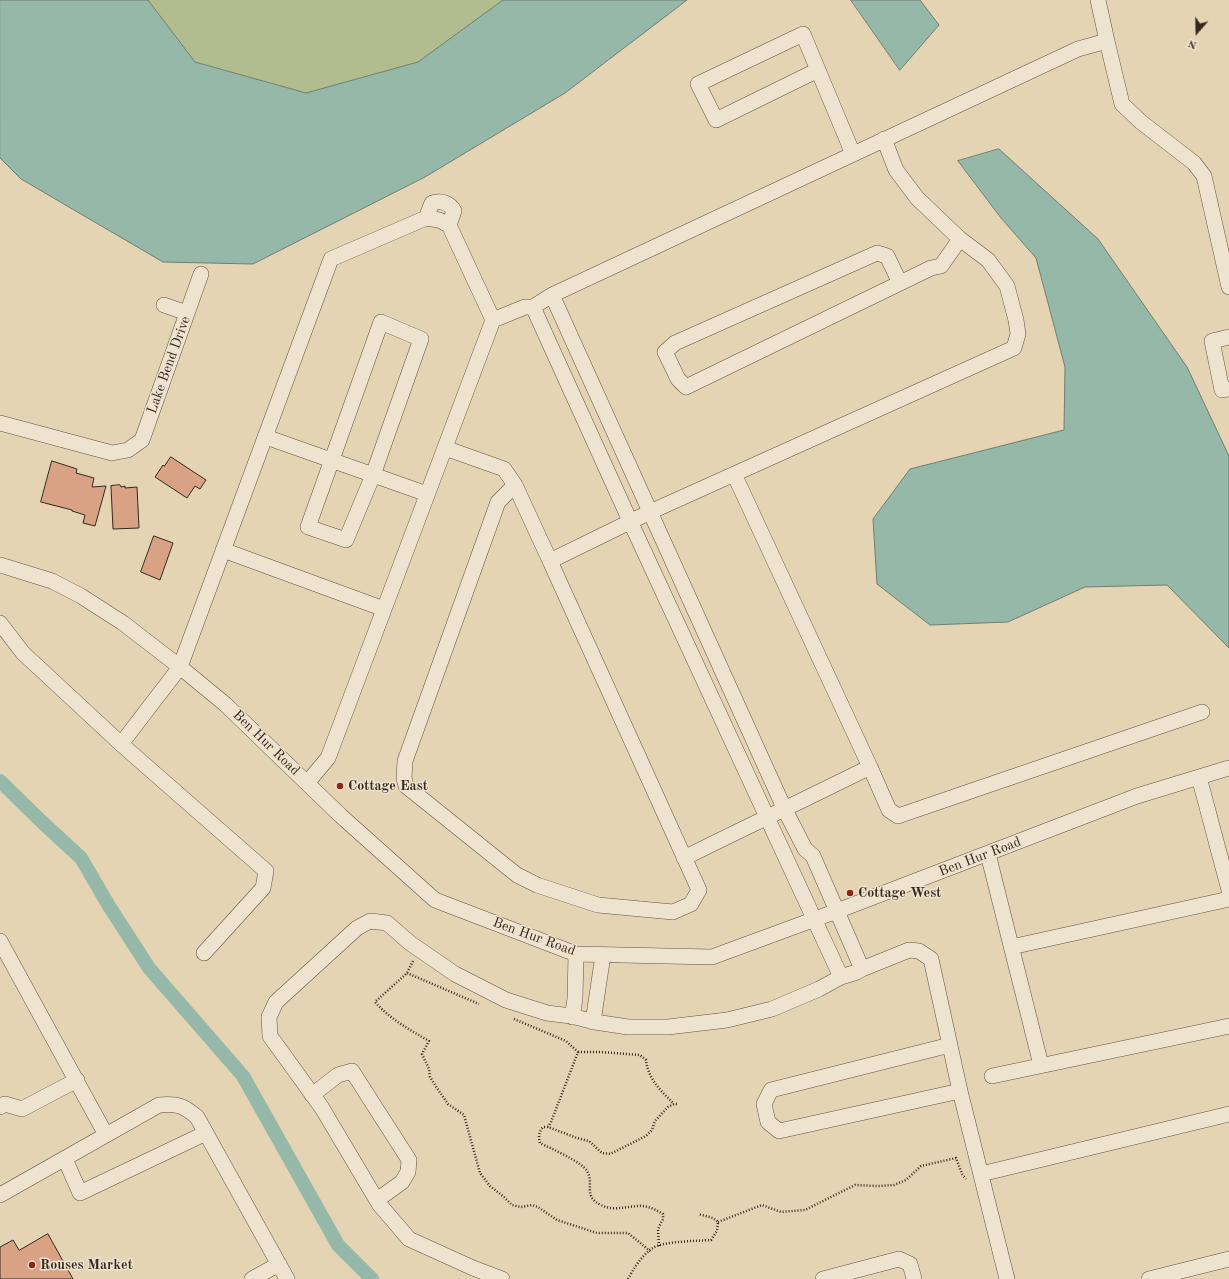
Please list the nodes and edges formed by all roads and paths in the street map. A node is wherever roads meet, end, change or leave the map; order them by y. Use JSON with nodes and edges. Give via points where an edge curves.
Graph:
{"nodes":[{"id":1,"x":1098,"y":0,"type":"edge"},
{"id":2,"x":1107,"y":41,"type":"junction"},
{"id":3,"x":818,"y":70,"type":"junction"},
{"id":4,"x":884,"y":139,"type":"junction"},
{"id":5,"x":853,"y":154,"type":"junction"},
{"id":6,"x":960,"y":239,"type":"junction"},
{"id":7,"x":201,"y":274,"type":"dead end"},
{"id":8,"x":900,"y":283,"type":"junction"},
{"id":9,"x":1229,"y":287,"type":"edge"},
{"id":10,"x":552,"y":295,"type":"junction"},
{"id":11,"x":164,"y":305,"type":"dead end"},
{"id":12,"x":533,"y":307,"type":"junction"},
{"id":13,"x":187,"y":313,"type":"junction"},
{"id":14,"x":493,"y":320,"type":"junction"},
{"id":15,"x":1229,"y":337,"type":"edge"},
{"id":16,"x":1229,"y":389,"type":"edge"},
{"id":17,"x":0,"y":423,"type":"edge"},
{"id":18,"x":266,"y":437,"type":"junction"},
{"id":19,"x":445,"y":448,"type":"junction"},
{"id":20,"x":332,"y":460,"type":"junction"},
{"id":21,"x":734,"y":474,"type":"junction"},
{"id":22,"x":373,"y":475,"type":"junction"},
{"id":23,"x":515,"y":485,"type":"junction"},
{"id":24,"x":427,"y":494,"type":"junction"},
{"id":25,"x":650,"y":512,"type":"junction"},
{"id":26,"x":630,"y":521,"type":"junction"},
{"id":27,"x":223,"y":550,"type":"junction"},
{"id":28,"x":550,"y":561,"type":"junction"},
{"id":29,"x":0,"y":565,"type":"edge"},
{"id":30,"x":384,"y":609,"type":"junction"},
{"id":31,"x":0,"y":623,"type":"edge"},
{"id":32,"x":180,"y":667,"type":"junction"},
{"id":33,"x":1202,"y":712,"type":"dead end"},
{"id":34,"x":121,"y":744,"type":"junction"},
{"id":35,"x":870,"y":767,"type":"junction"},
{"id":36,"x":1229,"y":768,"type":"edge"},
{"id":37,"x":1199,"y":777,"type":"junction"},
{"id":38,"x":307,"y":782,"type":"junction"},
{"id":39,"x":785,"y":810,"type":"junction"},
{"id":40,"x":767,"y":817,"type":"junction"},
{"id":41,"x":988,"y":854,"type":"junction"},
{"id":42,"x":684,"y":858,"type":"junction"},
{"id":43,"x":1229,"y":890,"type":"edge"},
{"id":44,"x":1229,"y":899,"type":"edge"},
{"id":45,"x":838,"y":911,"type":"junction"},
{"id":46,"x":814,"y":920,"type":"junction"},
{"id":47,"x":0,"y":941,"type":"edge"},
{"id":48,"x":850,"y":944,"type":"junction"},
{"id":49,"x":1011,"y":947,"type":"junction"},
{"id":50,"x":420,"y":950,"type":"junction"},
{"id":51,"x":204,"y":953,"type":"dead end"},
{"id":52,"x":831,"y":953,"type":"junction"},
{"id":53,"x":576,"y":954,"type":"junction"},
{"id":54,"x":603,"y":955,"type":"junction"},
{"id":55,"x":862,"y":968,"type":"junction"},
{"id":56,"x":408,"y":973,"type":"junction"},
{"id":57,"x":841,"y":977,"type":"junction"},
{"id":58,"x":575,"y":989,"type":"junction"},
{"id":59,"x":598,"y":992,"type":"junction"},
{"id":60,"x":480,"y":1004,"type":"dead end"},
{"id":61,"x":508,"y":1016,"type":"dead end"},
{"id":62,"x":572,"y":1017,"type":"junction"},
{"id":63,"x":593,"y":1022,"type":"junction"},
{"id":64,"x":1229,"y":1026,"type":"edge"},
{"id":65,"x":950,"y":1045,"type":"junction"},
{"id":66,"x":578,"y":1052,"type":"junction"},
{"id":67,"x":1041,"y":1066,"type":"junction"},
{"id":68,"x":992,"y":1076,"type":"dead end"},
{"id":69,"x":77,"y":1080,"type":"junction"},
{"id":70,"x":960,"y":1091,"type":"junction"},
{"id":71,"x":312,"y":1095,"type":"junction"},
{"id":72,"x":2,"y":1102,"type":"edge"},
{"id":73,"x":1229,"y":1114,"type":"edge"},
{"id":74,"x":548,"y":1127,"type":"junction"},
{"id":75,"x":206,"y":1133,"type":"junction"},
{"id":76,"x":106,"y":1135,"type":"junction"},
{"id":77,"x":65,"y":1158,"type":"junction"},
{"id":78,"x":981,"y":1174,"type":"junction"},
{"id":79,"x":986,"y":1192,"type":"junction"},
{"id":80,"x":0,"y":1195,"type":"edge"},
{"id":81,"x":376,"y":1200,"type":"junction"},
{"id":82,"x":698,"y":1214,"type":"dead end"},
{"id":83,"x":718,"y":1222,"type":"junction"},
{"id":84,"x":659,"y":1246,"type":"junction"},
{"id":85,"x":650,"y":1251,"type":"junction"},
{"id":86,"x":1229,"y":1259,"type":"edge"},
{"id":87,"x":279,"y":1264,"type":"junction"},
{"id":88,"x":867,"y":1273,"type":"edge"},
{"id":89,"x":252,"y":1279,"type":"edge"},
{"id":90,"x":287,"y":1279,"type":"edge"},
{"id":91,"x":502,"y":1279,"type":"edge"},
{"id":92,"x":628,"y":1279,"type":"edge"},
{"id":93,"x":823,"y":1279,"type":"edge"},
{"id":94,"x":914,"y":1279,"type":"edge"},
{"id":95,"x":1007,"y":1279,"type":"edge"},
{"id":96,"x":1149,"y":1279,"type":"edge"}],
"edges":[{"from":1,"to":2,"type":"street"},
{"from":2,"to":4,"type":"street","via":[[1078,49]]},
{"from":2,"to":9,"type":"street","via":[[1122,104],[1194,163],[1204,176]]},
{"from":3,"to":3,"type":"street","via":[[803,34],[698,84],[716,120]]},
{"from":3,"to":5,"type":"street"},
{"from":4,"to":5,"type":"street"},
{"from":4,"to":6,"type":"street","via":[[896,170],[917,198]]},
{"from":5,"to":10,"type":"street"},
{"from":6,"to":8,"type":"street","via":[[941,266]]},
{"from":6,"to":21,"type":"street","via":[[988,260],[1007,286],[1018,334],[1014,348]]},
{"from":7,"to":13,"type":"street","name":"Lake Bend Drive"},
{"from":8,"to":8,"type":"street","via":[[686,387],[678,378],[665,352],[675,343],[877,253],[887,256]]},
{"from":10,"to":12,"type":"street"},
{"from":10,"to":25,"type":"street"},
{"from":11,"to":13,"type":"street"},
{"from":12,"to":14,"type":"street","via":[[525,307]]},
{"from":12,"to":26,"type":"street"},
{"from":13,"to":17,"type":"street","name":"Lake Bend Drive","via":[[142,440],[128,450],[112,453]]},
{"from":14,"to":18,"type":"street","via":[[449,225],[439,220],[426,218],[331,260]]},
{"from":14,"to":19,"type":"street"},
{"from":15,"to":16,"type":"street","via":[[1212,342],[1222,390]]},
{"from":18,"to":20,"type":"street"},
{"from":18,"to":27,"type":"street"},
{"from":19,"to":23,"type":"street","via":[[504,469]]},
{"from":19,"to":24,"type":"street"},
{"from":20,"to":22,"type":"street"},
{"from":20,"to":22,"type":"street","via":[[308,527],[346,540]]},
{"from":20,"to":22,"type":"street","via":[[380,322],[421,339]]},
{"from":21,"to":25,"type":"street"},
{"from":21,"to":35,"type":"street"},
{"from":22,"to":24,"type":"street"},
{"from":23,"to":28,"type":"street"},
{"from":23,"to":42,"type":"street","via":[[498,502],[495,510],[405,760],[406,786],[517,875],[537,885],[598,905],[673,912],[691,904],[699,890]]},
{"from":24,"to":30,"type":"street"},
{"from":25,"to":26,"type":"street"},
{"from":25,"to":39,"type":"street"},
{"from":26,"to":28,"type":"street"},
{"from":26,"to":40,"type":"street"},
{"from":27,"to":30,"type":"street"},
{"from":27,"to":32,"type":"street"},
{"from":28,"to":42,"type":"street"},
{"from":29,"to":32,"type":"street","name":"Ben Hur Road","via":[[52,581],[81,596],[123,623]]},
{"from":30,"to":38,"type":"street","via":[[328,758]]},
{"from":31,"to":34,"type":"street","via":[[23,653]]},
{"from":32,"to":34,"type":"street"},
{"from":32,"to":38,"type":"street","name":"Ben Hur Road","via":[[226,704]]},
{"from":33,"to":35,"type":"street","via":[[898,816],[889,810]]},
{"from":34,"to":51,"type":"street","via":[[266,871],[263,888]]},
{"from":35,"to":39,"type":"street"},
{"from":36,"to":37,"type":"street","name":"Ben Hur Road"},
{"from":37,"to":41,"type":"street","name":"Ben Hur Road","via":[[1137,796]]},
{"from":37,"to":43,"type":"street"},
{"from":38,"to":53,"type":"street","name":"Ben Hur Road","via":[[435,900]]},
{"from":39,"to":40,"type":"street"},
{"from":39,"to":45,"type":"street","via":[[805,849],[813,856]]},
{"from":40,"to":42,"type":"street"},
{"from":40,"to":46,"type":"street"},
{"from":41,"to":45,"type":"street","name":"Ben Hur Road"},
{"from":41,"to":49,"type":"street"},
{"from":44,"to":49,"type":"street"},
{"from":45,"to":46,"type":"street","name":"Ben Hur Road"},
{"from":45,"to":48,"type":"street"},
{"from":46,"to":52,"type":"street"},
{"from":46,"to":54,"type":"street","name":"Ben Hur Road","via":[[712,957]]},
{"from":47,"to":69,"type":"street"},
{"from":48,"to":52,"type":"street"},
{"from":48,"to":55,"type":"street"},
{"from":49,"to":67,"type":"street"},
{"from":50,"to":56,"type":"path"},
{"from":50,"to":62,"type":"street","via":[[455,974],[506,1000],[547,1013]]},
{"from":50,"to":71,"type":"street","via":[[387,923],[370,921],[357,928],[276,1002],[269,1017],[270,1036]]},
{"from":52,"to":57,"type":"street"},
{"from":53,"to":54,"type":"street","name":"Ben Hur Road"},
{"from":53,"to":58,"type":"street"},
{"from":54,"to":59,"type":"street"},
{"from":55,"to":57,"type":"street"},
{"from":55,"to":65,"type":"street","via":[[909,950],[919,951],[931,959]]},
{"from":56,"to":60,"type":"path"},
{"from":56,"to":85,"type":"path","via":[[375,1002],[384,1012],[429,1041],[422,1054],[430,1077],[448,1104],[464,1115],[480,1173],[490,1186],[512,1205],[532,1205],[557,1220],[597,1233],[628,1233]]},
{"from":57,"to":63,"type":"street","via":[[772,1009],[727,1020],[668,1027],[628,1027]]},
{"from":58,"to":59,"type":"street"},
{"from":58,"to":62,"type":"street"},
{"from":59,"to":63,"type":"street"},
{"from":61,"to":66,"type":"path","via":[[566,1041]]},
{"from":62,"to":63,"type":"street"},
{"from":64,"to":67,"type":"street"},
{"from":65,"to":70,"type":"street"},
{"from":65,"to":70,"type":"street","via":[[771,1090],[764,1104],[765,1110],[768,1122],[779,1131]]},
{"from":66,"to":74,"type":"path"},
{"from":66,"to":74,"type":"path","via":[[640,1055],[646,1060],[646,1068],[656,1087],[675,1104],[668,1107],[655,1121],[652,1130],[646,1136],[610,1154],[602,1153],[589,1141]]},
{"from":67,"to":68,"type":"street"},
{"from":69,"to":72,"type":"street","via":[[22,1109]]},
{"from":69,"to":76,"type":"street"},
{"from":70,"to":78,"type":"street"},
{"from":71,"to":81,"type":"street"},
{"from":71,"to":81,"type":"street","via":[[338,1075],[352,1071],[410,1160],[408,1172],[402,1182]]},
{"from":73,"to":78,"type":"street"},
{"from":74,"to":84,"type":"path","via":[[543,1127],[540,1132],[540,1143],[587,1170],[592,1199],[607,1207],[643,1207],[663,1214],[658,1229]]},
{"from":75,"to":76,"type":"street","via":[[197,1117],[186,1108],[172,1103],[159,1105]]},
{"from":75,"to":77,"type":"street","via":[[80,1194]]},
{"from":75,"to":87,"type":"street"},
{"from":76,"to":77,"type":"street"},
{"from":77,"to":80,"type":"street"},
{"from":78,"to":79,"type":"street"},
{"from":79,"to":83,"type":"path","via":[[974,1187],[962,1174],[956,1158],[921,1166],[906,1180],[894,1185],[855,1185],[805,1210],[781,1212],[762,1205]]},
{"from":79,"to":95,"type":"street"},
{"from":81,"to":91,"type":"street","via":[[409,1239]]},
{"from":82,"to":83,"type":"path"},
{"from":83,"to":84,"type":"path","via":[[717,1231],[711,1240]]},
{"from":84,"to":85,"type":"path"},
{"from":85,"to":92,"type":"path"},
{"from":86,"to":96,"type":"street"},
{"from":87,"to":89,"type":"street"},
{"from":87,"to":90,"type":"street"},
{"from":88,"to":93,"type":"street"},
{"from":88,"to":94,"type":"street","via":[[899,1259],[910,1264]]}]}
